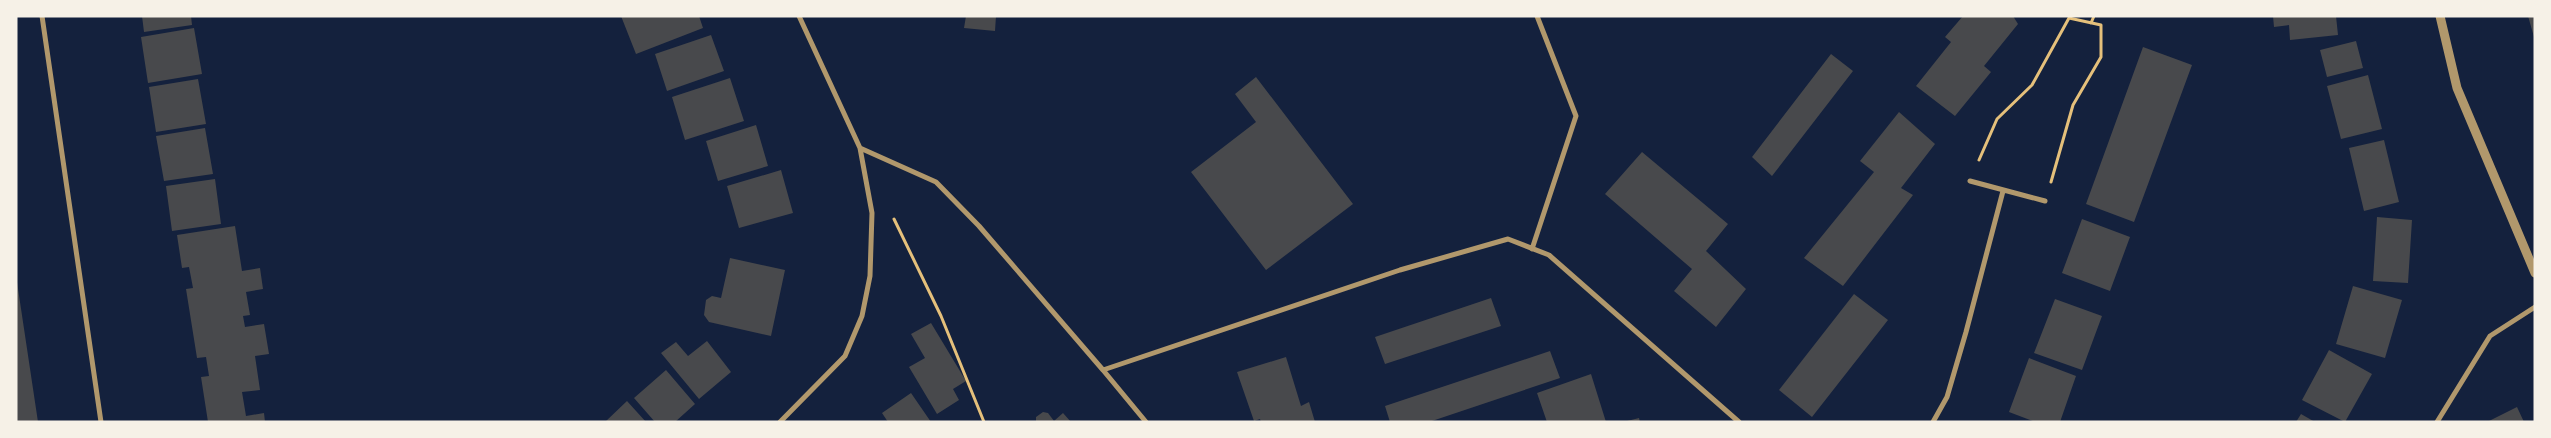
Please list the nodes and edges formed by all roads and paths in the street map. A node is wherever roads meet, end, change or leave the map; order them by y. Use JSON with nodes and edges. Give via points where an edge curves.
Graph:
{"nodes":[{"id":1,"x":42,"y":16,"type":"edge"},
{"id":2,"x":799,"y":16,"type":"edge"},
{"id":3,"x":1538,"y":16,"type":"edge"},
{"id":4,"x":2094,"y":16,"type":"edge"},
{"id":5,"x":2440,"y":16,"type":"edge"},
{"id":6,"x":2091,"y":23,"type":"junction"},
{"id":7,"x":860,"y":148,"type":"junction"},
{"id":8,"x":1970,"y":181,"type":"joint"},
{"id":9,"x":2003,"y":191,"type":"junction"},
{"id":10,"x":2045,"y":202,"type":"joint"},
{"id":11,"x":892,"y":215,"type":"dead end"},
{"id":12,"x":1532,"y":249,"type":"junction"},
{"id":13,"x":2535,"y":273,"type":"edge"},
{"id":14,"x":2535,"y":307,"type":"edge"},
{"id":15,"x":1102,"y":370,"type":"junction"},
{"id":16,"x":101,"y":422,"type":"edge"},
{"id":17,"x":780,"y":422,"type":"edge"},
{"id":18,"x":984,"y":422,"type":"edge"},
{"id":19,"x":1146,"y":422,"type":"edge"},
{"id":20,"x":1739,"y":422,"type":"edge"},
{"id":21,"x":1933,"y":422,"type":"edge"},
{"id":22,"x":2438,"y":422,"type":"edge"}],
"edges":[{"from":1,"to":16,"type":"street"},
{"from":2,"to":7,"type":"street"},
{"from":3,"to":12,"type":"street","via":[[1576,116]]},
{"from":4,"to":6,"type":"path"},
{"from":5,"to":13,"type":"street","via":[[2457,88]]},
{"from":6,"to":8,"type":"path","via":[[2069,18],[2032,85],[1997,119]]},
{"from":6,"to":10,"type":"path","via":[[2101,25],[2101,58],[2072,105]]},
{"from":7,"to":15,"type":"street","via":[[936,182],[979,226]]},
{"from":7,"to":17,"type":"street","via":[[872,213],[870,276],[862,316],[845,356]]},
{"from":8,"to":9,"type":"street"},
{"from":9,"to":10,"type":"street"},
{"from":9,"to":21,"type":"street","via":[[1947,397]]},
{"from":11,"to":18,"type":"path","via":[[942,316]]},
{"from":12,"to":15,"type":"street","via":[[1508,239],[1400,270]]},
{"from":12,"to":20,"type":"street","via":[[1549,255]]},
{"from":14,"to":22,"type":"street","via":[[2490,336]]},
{"from":15,"to":19,"type":"street"}]}
